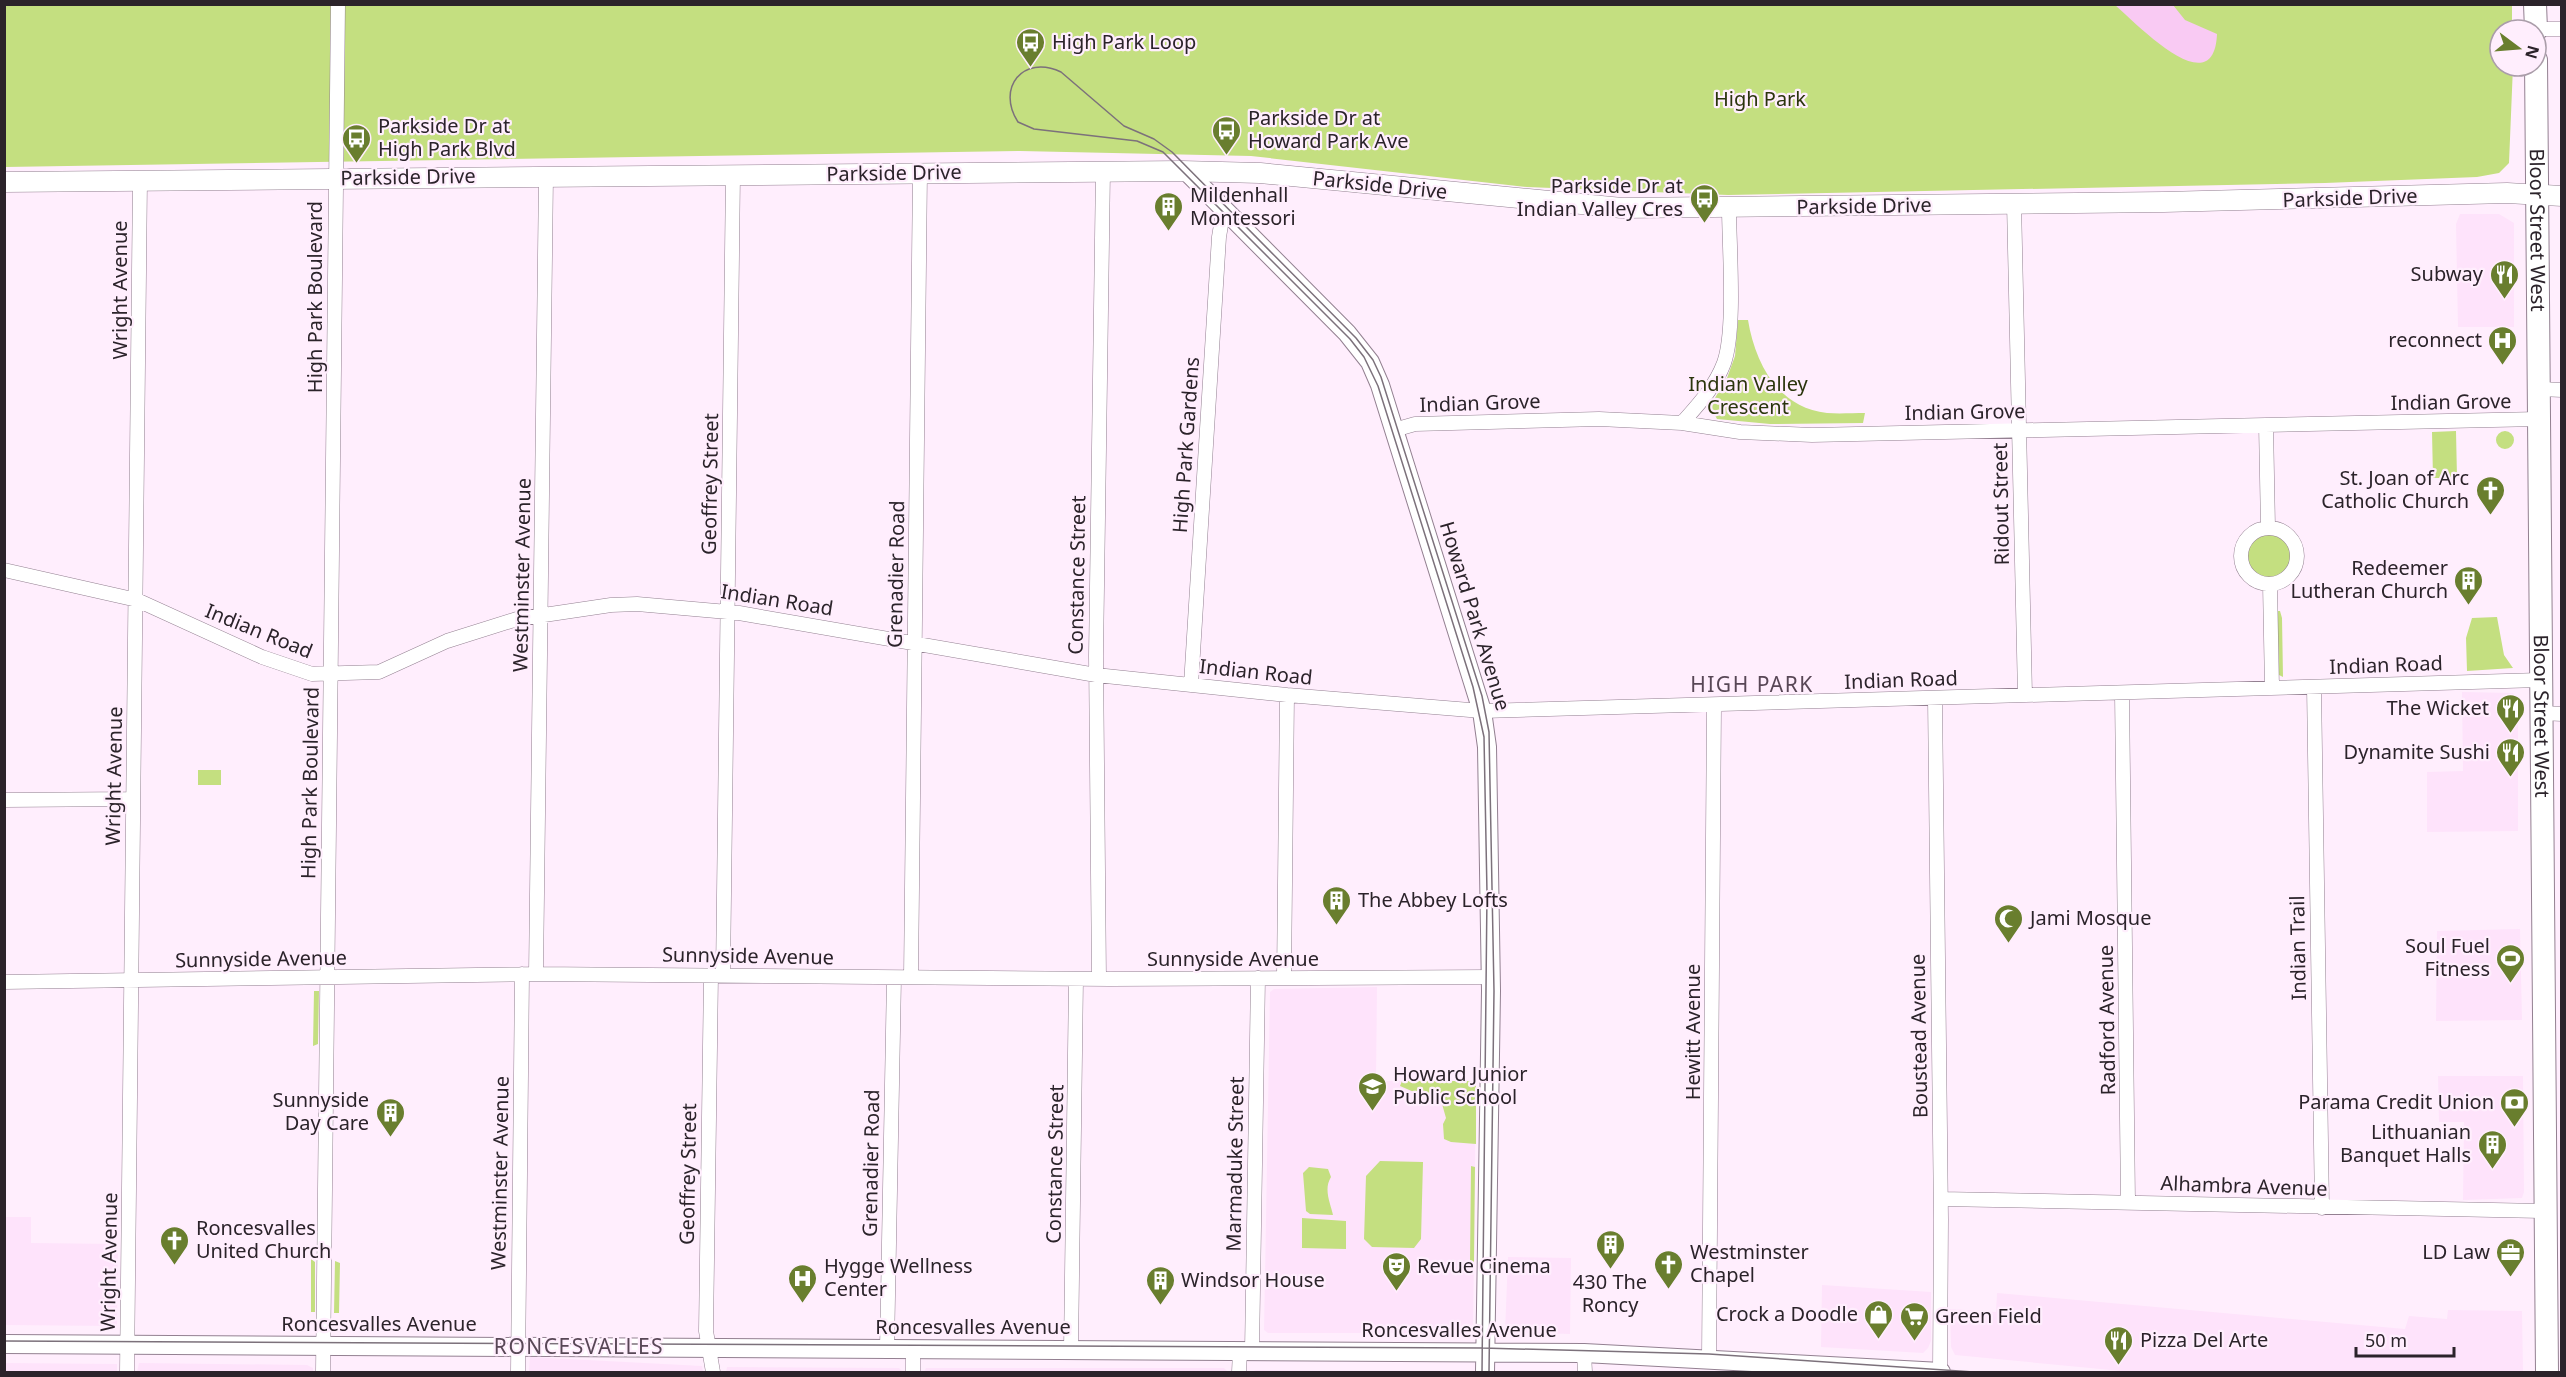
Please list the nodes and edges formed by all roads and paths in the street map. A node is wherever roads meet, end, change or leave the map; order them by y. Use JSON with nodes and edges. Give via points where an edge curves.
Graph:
{"nodes":[{"id":1,"x":338,"y":4,"type":"edge"},
{"id":2,"x":2536,"y":78,"type":"edge"},
{"id":3,"x":1103,"y":171,"type":"junction"},
{"id":4,"x":1186,"y":171,"type":"junction"},
{"id":5,"x":920,"y":172,"type":"junction"},
{"id":6,"x":733,"y":174,"type":"junction"},
{"id":7,"x":546,"y":176,"type":"junction"},
{"id":8,"x":336,"y":178,"type":"junction"},
{"id":9,"x":140,"y":180,"type":"junction"},
{"id":10,"x":4,"y":182,"type":"edge"},
{"id":11,"x":2538,"y":195,"type":"junction"},
{"id":12,"x":2562,"y":196,"type":"edge"},
{"id":13,"x":2014,"y":203,"type":"junction"},
{"id":14,"x":1224,"y":207,"type":"junction"},
{"id":15,"x":1729,"y":207,"type":"junction"},
{"id":16,"x":2551,"y":389,"type":"edge"},
{"id":17,"x":2539,"y":420,"type":"junction"},
{"id":18,"x":1682,"y":423,"type":"junction"},
{"id":19,"x":2266,"y":425,"type":"junction"},
{"id":20,"x":1394,"y":430,"type":"junction"},
{"id":21,"x":2019,"y":430,"type":"junction"},
{"id":22,"x":2268,"y":527,"type":"junction"},
{"id":23,"x":4,"y":570,"type":"edge"},
{"id":24,"x":2270,"y":584,"type":"junction"},
{"id":25,"x":137,"y":600,"type":"junction"},
{"id":26,"x":728,"y":611,"type":"junction"},
{"id":27,"x":541,"y":614,"type":"junction"},
{"id":28,"x":914,"y":644,"type":"junction"},
{"id":29,"x":332,"y":674,"type":"junction"},
{"id":30,"x":1096,"y":675,"type":"junction"},
{"id":31,"x":2540,"y":680,"type":"junction"},
{"id":32,"x":1191,"y":685,"type":"junction"},
{"id":33,"x":2314,"y":687,"type":"junction"},
{"id":34,"x":2272,"y":688,"type":"junction"},
{"id":35,"x":2122,"y":693,"type":"junction"},
{"id":36,"x":1287,"y":695,"type":"junction"},
{"id":37,"x":2025,"y":695,"type":"junction"},
{"id":38,"x":1935,"y":698,"type":"junction"},
{"id":39,"x":1713,"y":706,"type":"junction"},
{"id":40,"x":1482,"y":711,"type":"junction"},
{"id":41,"x":2552,"y":714,"type":"edge"},
{"id":42,"x":133,"y":798,"type":"junction"},
{"id":43,"x":4,"y":800,"type":"edge"},
{"id":44,"x":529,"y":974,"type":"junction"},
{"id":45,"x":717,"y":975,"type":"junction"},
{"id":46,"x":327,"y":977,"type":"junction"},
{"id":47,"x":911,"y":977,"type":"junction"},
{"id":48,"x":1491,"y":977,"type":"junction"},
{"id":49,"x":894,"y":978,"type":"junction"},
{"id":50,"x":1258,"y":978,"type":"junction"},
{"id":51,"x":1284,"y":978,"type":"junction"},
{"id":52,"x":1076,"y":979,"type":"junction"},
{"id":53,"x":1099,"y":979,"type":"junction"},
{"id":54,"x":131,"y":980,"type":"junction"},
{"id":55,"x":4,"y":982,"type":"edge"},
{"id":56,"x":2553,"y":1134,"type":"edge"},
{"id":57,"x":1941,"y":1199,"type":"junction"},
{"id":58,"x":2128,"y":1202,"type":"junction"},
{"id":59,"x":2322,"y":1208,"type":"junction"},
{"id":60,"x":2546,"y":1211,"type":"junction"},
{"id":61,"x":4,"y":1344,"type":"edge"},
{"id":62,"x":127,"y":1345,"type":"junction"},
{"id":63,"x":323,"y":1346,"type":"junction"},
{"id":64,"x":517,"y":1347,"type":"junction"},
{"id":65,"x":708,"y":1348,"type":"junction"},
{"id":66,"x":887,"y":1349,"type":"junction"},
{"id":67,"x":913,"y":1349,"type":"junction"},
{"id":68,"x":1071,"y":1350,"type":"junction"},
{"id":69,"x":1246,"y":1351,"type":"junction"},
{"id":70,"x":1486,"y":1353,"type":"junction"},
{"id":71,"x":1584,"y":1353,"type":"junction"},
{"id":72,"x":1709,"y":1358,"type":"junction"},
{"id":73,"x":127,"y":1372,"type":"edge"},
{"id":74,"x":323,"y":1372,"type":"edge"},
{"id":75,"x":518,"y":1372,"type":"edge"},
{"id":76,"x":713,"y":1372,"type":"edge"},
{"id":77,"x":913,"y":1372,"type":"edge"},
{"id":78,"x":1239,"y":1372,"type":"edge"},
{"id":79,"x":1485,"y":1372,"type":"edge"},
{"id":80,"x":1584,"y":1372,"type":"edge"},
{"id":81,"x":1941,"y":1372,"type":"edge"},
{"id":82,"x":2547,"y":1372,"type":"edge"}],
"edges":[{"from":1,"to":8,"type":"street","name":"High Park Boulevard"},
{"from":2,"to":11,"type":"main road","name":"Bloor Street West"},
{"from":3,"to":4,"type":"main road","name":"Parkside Drive"},
{"from":3,"to":5,"type":"main road","name":"Parkside Drive"},
{"from":3,"to":30,"type":"street","name":"Constance Street"},
{"from":4,"to":14,"type":"street","name":"Howard Park Avenue"},
{"from":4,"to":15,"type":"main road","name":"Parkside Drive","via":[[1260,173],[1622,208]]},
{"from":5,"to":6,"type":"main road","name":"Parkside Drive"},
{"from":5,"to":28,"type":"street","name":"Grenadier Road"},
{"from":6,"to":7,"type":"main road","name":"Parkside Drive"},
{"from":6,"to":26,"type":"street","name":"Geoffrey Street"},
{"from":7,"to":8,"type":"main road","name":"Parkside Drive"},
{"from":7,"to":27,"type":"street","name":"Westminster Avenue"},
{"from":8,"to":9,"type":"main road","name":"Parkside Drive"},
{"from":8,"to":29,"type":"street","name":"High Park Boulevard"},
{"from":9,"to":10,"type":"main road","name":"Parkside Drive"},
{"from":9,"to":25,"type":"street","name":"Wright Avenue"},
{"from":11,"to":12,"type":"main road","name":"Parkside Drive"},
{"from":11,"to":13,"type":"main road","name":"Parkside Drive"},
{"from":11,"to":16,"type":"main road","name":"Bloor Street West"},
{"from":13,"to":15,"type":"main road","name":"Parkside Drive"},
{"from":13,"to":21,"type":"street","name":"Ridout Street"},
{"from":14,"to":20,"type":"street","name":"Howard Park Avenue","via":[[1360,347],[1380,385]]},
{"from":14,"to":32,"type":"street","name":"High Park Gardens"},
{"from":15,"to":18,"type":"street","via":[[1729,330],[1725,361],[1706,397]]},
{"from":16,"to":17,"type":"main road","name":"Bloor Street West"},
{"from":17,"to":19,"type":"street","name":"Indian Grove"},
{"from":17,"to":31,"type":"main road","name":"Bloor Street West"},
{"from":18,"to":20,"type":"street","name":"Indian Grove","via":[[1599,419],[1415,424]]},
{"from":18,"to":21,"type":"street","name":"Indian Grove","via":[[1774,435]]},
{"from":19,"to":21,"type":"street","name":"Indian Grove"},
{"from":19,"to":22,"type":"street"},
{"from":20,"to":40,"type":"street","name":"Howard Park Avenue"},
{"from":21,"to":37,"type":"street","name":"Ridout Street"},
{"from":22,"to":24,"type":"street","via":[[2291,538],[2297,554],[2286,578]]},
{"from":22,"to":24,"type":"street","via":[[2251,533],[2241,557],[2247,573]]},
{"from":23,"to":25,"type":"street","name":"Indian Road"},
{"from":24,"to":34,"type":"street"},
{"from":25,"to":29,"type":"street","name":"Indian Road","via":[[296,670]]},
{"from":25,"to":42,"type":"street","name":"Wright Avenue"},
{"from":26,"to":27,"type":"street","name":"Indian Road","via":[[637,604]]},
{"from":26,"to":28,"type":"street","name":"Indian Road"},
{"from":26,"to":45,"type":"street","name":"Geoffrey Street"},
{"from":27,"to":29,"type":"street","name":"Indian Road","via":[[468,633],[379,672]]},
{"from":27,"to":44,"type":"street","name":"Westminster Avenue"},
{"from":28,"to":30,"type":"street","name":"Indian Road"},
{"from":28,"to":47,"type":"street","name":"Grenadier Road"},
{"from":29,"to":46,"type":"street","name":"High Park Boulevard"},
{"from":30,"to":32,"type":"street","name":"Indian Road"},
{"from":30,"to":53,"type":"street","name":"Constance Street"},
{"from":31,"to":33,"type":"street","name":"Indian Road"},
{"from":31,"to":41,"type":"main road","name":"Bloor Street West"},
{"from":32,"to":36,"type":"street","name":"Indian Road"},
{"from":33,"to":34,"type":"street","name":"Indian Road"},
{"from":33,"to":59,"type":"street","name":"Indian Trail"},
{"from":34,"to":35,"type":"street","name":"Indian Road"},
{"from":35,"to":37,"type":"street","name":"Indian Road"},
{"from":35,"to":58,"type":"street","name":"Radford Avenue"},
{"from":36,"to":40,"type":"street","name":"Indian Road"},
{"from":36,"to":51,"type":"street"},
{"from":37,"to":38,"type":"street","name":"Indian Road"},
{"from":38,"to":39,"type":"street","name":"Indian Road"},
{"from":38,"to":57,"type":"street","name":"Boustead Avenue"},
{"from":39,"to":40,"type":"street","name":"Indian Road"},
{"from":39,"to":72,"type":"street","name":"Hewitt Avenue"},
{"from":40,"to":48,"type":"street","name":"Howard Park Avenue","via":[[1487,747]]},
{"from":41,"to":56,"type":"main road","name":"Bloor Street West"},
{"from":42,"to":43,"type":"street"},
{"from":42,"to":54,"type":"street","name":"Wright Avenue"},
{"from":44,"to":45,"type":"street","name":"Sunnyside Avenue"},
{"from":44,"to":46,"type":"street","name":"Sunnyside Avenue"},
{"from":44,"to":64,"type":"street","name":"Westminster Avenue"},
{"from":45,"to":49,"type":"street","name":"Sunnyside Avenue"},
{"from":45,"to":65,"type":"street","name":"Geoffrey Street"},
{"from":46,"to":54,"type":"street","name":"Sunnyside Avenue"},
{"from":46,"to":63,"type":"street","name":"High Park Boulevard"},
{"from":47,"to":49,"type":"street","name":"Sunnyside Avenue"},
{"from":47,"to":52,"type":"street","name":"Sunnyside Avenue"},
{"from":48,"to":51,"type":"street","name":"Sunnyside Avenue"},
{"from":48,"to":70,"type":"street","name":"Howard Park Avenue"},
{"from":49,"to":66,"type":"street","name":"Grenadier Road"},
{"from":50,"to":51,"type":"street","name":"Sunnyside Avenue"},
{"from":50,"to":53,"type":"street","name":"Sunnyside Avenue"},
{"from":50,"to":69,"type":"street","name":"Marmaduke Street","via":[[1253,1257]]},
{"from":52,"to":53,"type":"street","name":"Sunnyside Avenue"},
{"from":52,"to":68,"type":"street","name":"Constance Street"},
{"from":54,"to":55,"type":"street","name":"Sunnyside Avenue"},
{"from":54,"to":62,"type":"street","name":"Wright Avenue"},
{"from":56,"to":60,"type":"main road","name":"Bloor Street West"},
{"from":57,"to":58,"type":"street","name":"Alhambra Avenue"},
{"from":57,"to":81,"type":"street","name":"Boustead Avenue"},
{"from":58,"to":59,"type":"street","name":"Alhambra Avenue"},
{"from":59,"to":60,"type":"street","name":"Alhambra Avenue"},
{"from":60,"to":82,"type":"main road","name":"Bloor Street West"},
{"from":61,"to":62,"type":"street","name":"Roncesvalles Avenue"},
{"from":62,"to":63,"type":"street","name":"Roncesvalles Avenue"},
{"from":62,"to":73,"type":"street","name":"Wright Avenue"},
{"from":63,"to":64,"type":"street","name":"Roncesvalles Avenue"},
{"from":63,"to":74,"type":"street","name":"High Park Boulevard"},
{"from":64,"to":65,"type":"street","name":"Roncesvalles Avenue"},
{"from":64,"to":75,"type":"street","name":"Westminster Avenue"},
{"from":65,"to":66,"type":"street","name":"Roncesvalles Avenue"},
{"from":65,"to":76,"type":"street","name":"Geoffrey Street"},
{"from":66,"to":67,"type":"street","name":"Roncesvalles Avenue"},
{"from":67,"to":68,"type":"street","name":"Roncesvalles Avenue"},
{"from":67,"to":77,"type":"street"},
{"from":68,"to":69,"type":"street","name":"Roncesvalles Avenue"},
{"from":69,"to":70,"type":"street","name":"Roncesvalles Avenue"},
{"from":69,"to":78,"type":"street","name":"Marmaduke Street"},
{"from":70,"to":71,"type":"street","name":"Roncesvalles Avenue"},
{"from":70,"to":79,"type":"street","name":"Howard Park Avenue"},
{"from":71,"to":72,"type":"street","name":"Roncesvalles Avenue"},
{"from":71,"to":80,"type":"street"},
{"from":72,"to":81,"type":"street","name":"Roncesvalles Avenue"}]}
